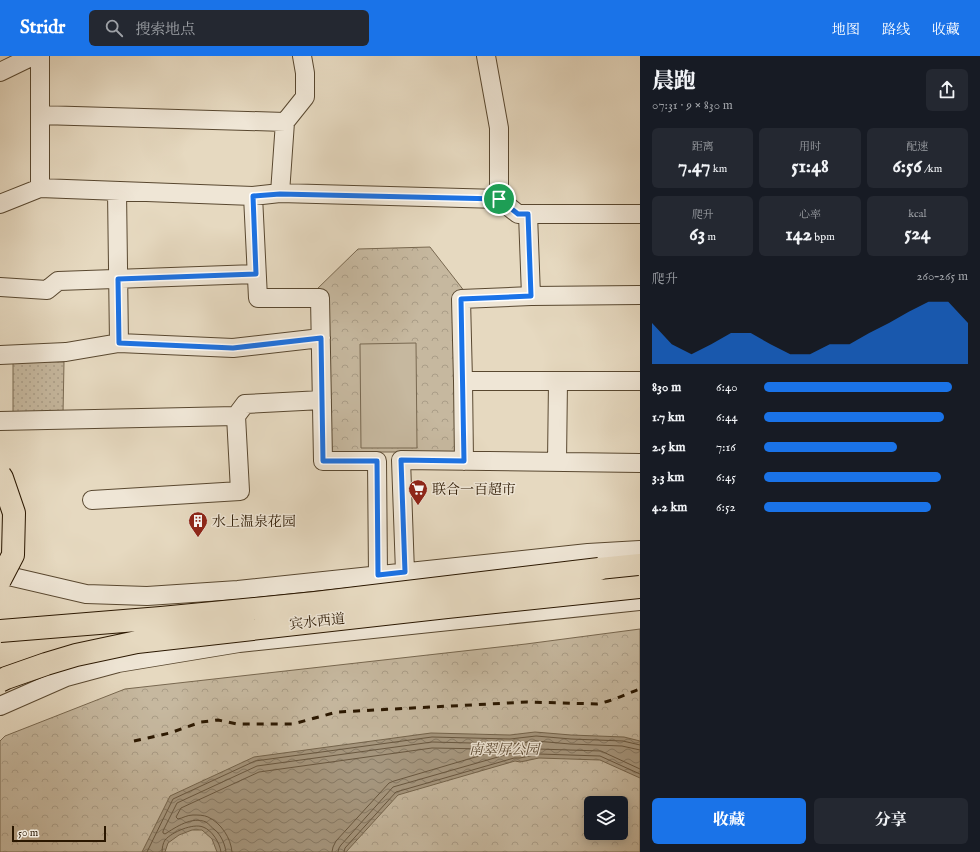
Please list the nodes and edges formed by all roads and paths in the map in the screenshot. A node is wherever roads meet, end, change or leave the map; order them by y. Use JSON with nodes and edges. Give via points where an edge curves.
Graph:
{"nodes":[{"id":1,"x":33,"y":56,"type":"edge"},
{"id":2,"x":40,"y":56,"type":"edge"},
{"id":3,"x":302,"y":56,"type":"edge"},
{"id":4,"x":486,"y":56,"type":"edge"},
{"id":5,"x":0,"y":72,"type":"edge"},
{"id":6,"x":40,"y":115,"type":"junction"},
{"id":7,"x":285,"y":122,"type":"junction"},
{"id":8,"x":40,"y":188,"type":"junction"},
{"id":9,"x":117,"y":191,"type":"junction"},
{"id":10,"x":280,"y":194,"type":"junction"},
{"id":11,"x":253,"y":196,"type":"junction"},
{"id":12,"x":499,"y":199,"type":"junction"},
{"id":13,"x":0,"y":204,"type":"edge"},
{"id":14,"x":528,"y":214,"type":"junction"},
{"id":15,"x":640,"y":214,"type":"edge"},
{"id":16,"x":256,"y":274,"type":"junction"},
{"id":17,"x":118,"y":279,"type":"junction"},
{"id":18,"x":0,"y":287,"type":"edge"},
{"id":19,"x":531,"y":296,"type":"junction"},
{"id":20,"x":640,"y":296,"type":"edge"},
{"id":21,"x":321,"y":338,"type":"junction"},
{"id":22,"x":119,"y":343,"type":"junction"},
{"id":23,"x":0,"y":355,"type":"edge"},
{"id":24,"x":463,"y":381,"type":"junction"},
{"id":25,"x":558,"y":381,"type":"junction"},
{"id":26,"x":640,"y":381,"type":"edge"},
{"id":27,"x":322,"y":400,"type":"junction"},
{"id":28,"x":236,"y":416,"type":"junction"},
{"id":29,"x":0,"y":422,"type":"edge"},
{"id":30,"x":401,"y":460,"type":"junction"},
{"id":31,"x":377,"y":461,"type":"junction"},
{"id":32,"x":464,"y":461,"type":"junction"},
{"id":33,"x":557,"y":462,"type":"junction"},
{"id":34,"x":640,"y":463,"type":"edge"},
{"id":35,"x":0,"y":475,"type":"edge"},
{"id":36,"x":92,"y":500,"type":"dead end"},
{"id":37,"x":640,"y":550,"type":"edge"},
{"id":38,"x":640,"y":565,"type":"edge"},
{"id":39,"x":405,"y":572,"type":"junction"},
{"id":40,"x":0,"y":574,"type":"edge"},
{"id":41,"x":378,"y":575,"type":"junction"},
{"id":42,"x":0,"y":580,"type":"edge"},
{"id":43,"x":640,"y":587,"type":"edge"},
{"id":44,"x":640,"y":601,"type":"edge"},
{"id":45,"x":0,"y":631,"type":"edge"},
{"id":46,"x":0,"y":682,"type":"edge"},
{"id":47,"x":0,"y":706,"type":"edge"}],
"edges":[{"from":1,"to":5,"type":"street"},
{"from":2,"to":6,"type":"street"},
{"from":3,"to":7,"type":"street","via":[[305,97]]},
{"from":4,"to":12,"type":"street","via":[[499,128]]},
{"from":6,"to":7,"type":"street"},
{"from":6,"to":8,"type":"street"},
{"from":7,"to":10,"type":"street"},
{"from":8,"to":9,"type":"street"},
{"from":8,"to":13,"type":"street"},
{"from":9,"to":11,"type":"street"},
{"from":9,"to":17,"type":"street"},
{"from":10,"to":11,"type":"street"},
{"from":10,"to":12,"type":"street"},
{"from":11,"to":16,"type":"street"},
{"from":12,"to":14,"type":"street","via":[[518,214]]},
{"from":14,"to":15,"type":"street"},
{"from":14,"to":19,"type":"street"},
{"from":16,"to":17,"type":"street"},
{"from":16,"to":21,"type":"street","via":[[258,298],[320,298]]},
{"from":17,"to":18,"type":"street","via":[[58,281],[48,290]]},
{"from":17,"to":22,"type":"street"},
{"from":19,"to":20,"type":"street"},
{"from":19,"to":24,"type":"street","via":[[461,299]]},
{"from":21,"to":22,"type":"street","via":[[233,348]]},
{"from":21,"to":27,"type":"street"},
{"from":22,"to":23,"type":"street","via":[[66,352]]},
{"from":24,"to":25,"type":"street"},
{"from":24,"to":32,"type":"street"},
{"from":25,"to":26,"type":"street"},
{"from":25,"to":33,"type":"street"},
{"from":27,"to":28,"type":"street","via":[[245,404]]},
{"from":27,"to":31,"type":"street","via":[[323,461]]},
{"from":28,"to":29,"type":"street"},
{"from":28,"to":36,"type":"street","via":[[240,491]]},
{"from":30,"to":31,"type":"street"},
{"from":30,"to":32,"type":"street"},
{"from":30,"to":39,"type":"street"},
{"from":31,"to":41,"type":"street"},
{"from":32,"to":33,"type":"street"},
{"from":33,"to":34,"type":"street"},
{"from":35,"to":42,"type":"main road","bridge":true,"via":[[14,513],[13,555]]},
{"from":37,"to":39,"type":"street"},
{"from":38,"to":45,"type":"main road","name":"宾水西道","bridge":true,"via":[[269,607]]},
{"from":39,"to":41,"type":"street"},
{"from":40,"to":41,"type":"street","via":[[86,594],[147,596],[238,590]]},
{"from":43,"to":46,"type":"main road","name":"宾水西道","bridge":true,"via":[[137,642],[61,659]]},
{"from":44,"to":47,"type":"street","via":[[239,643],[118,663],[66,677]]}]}
